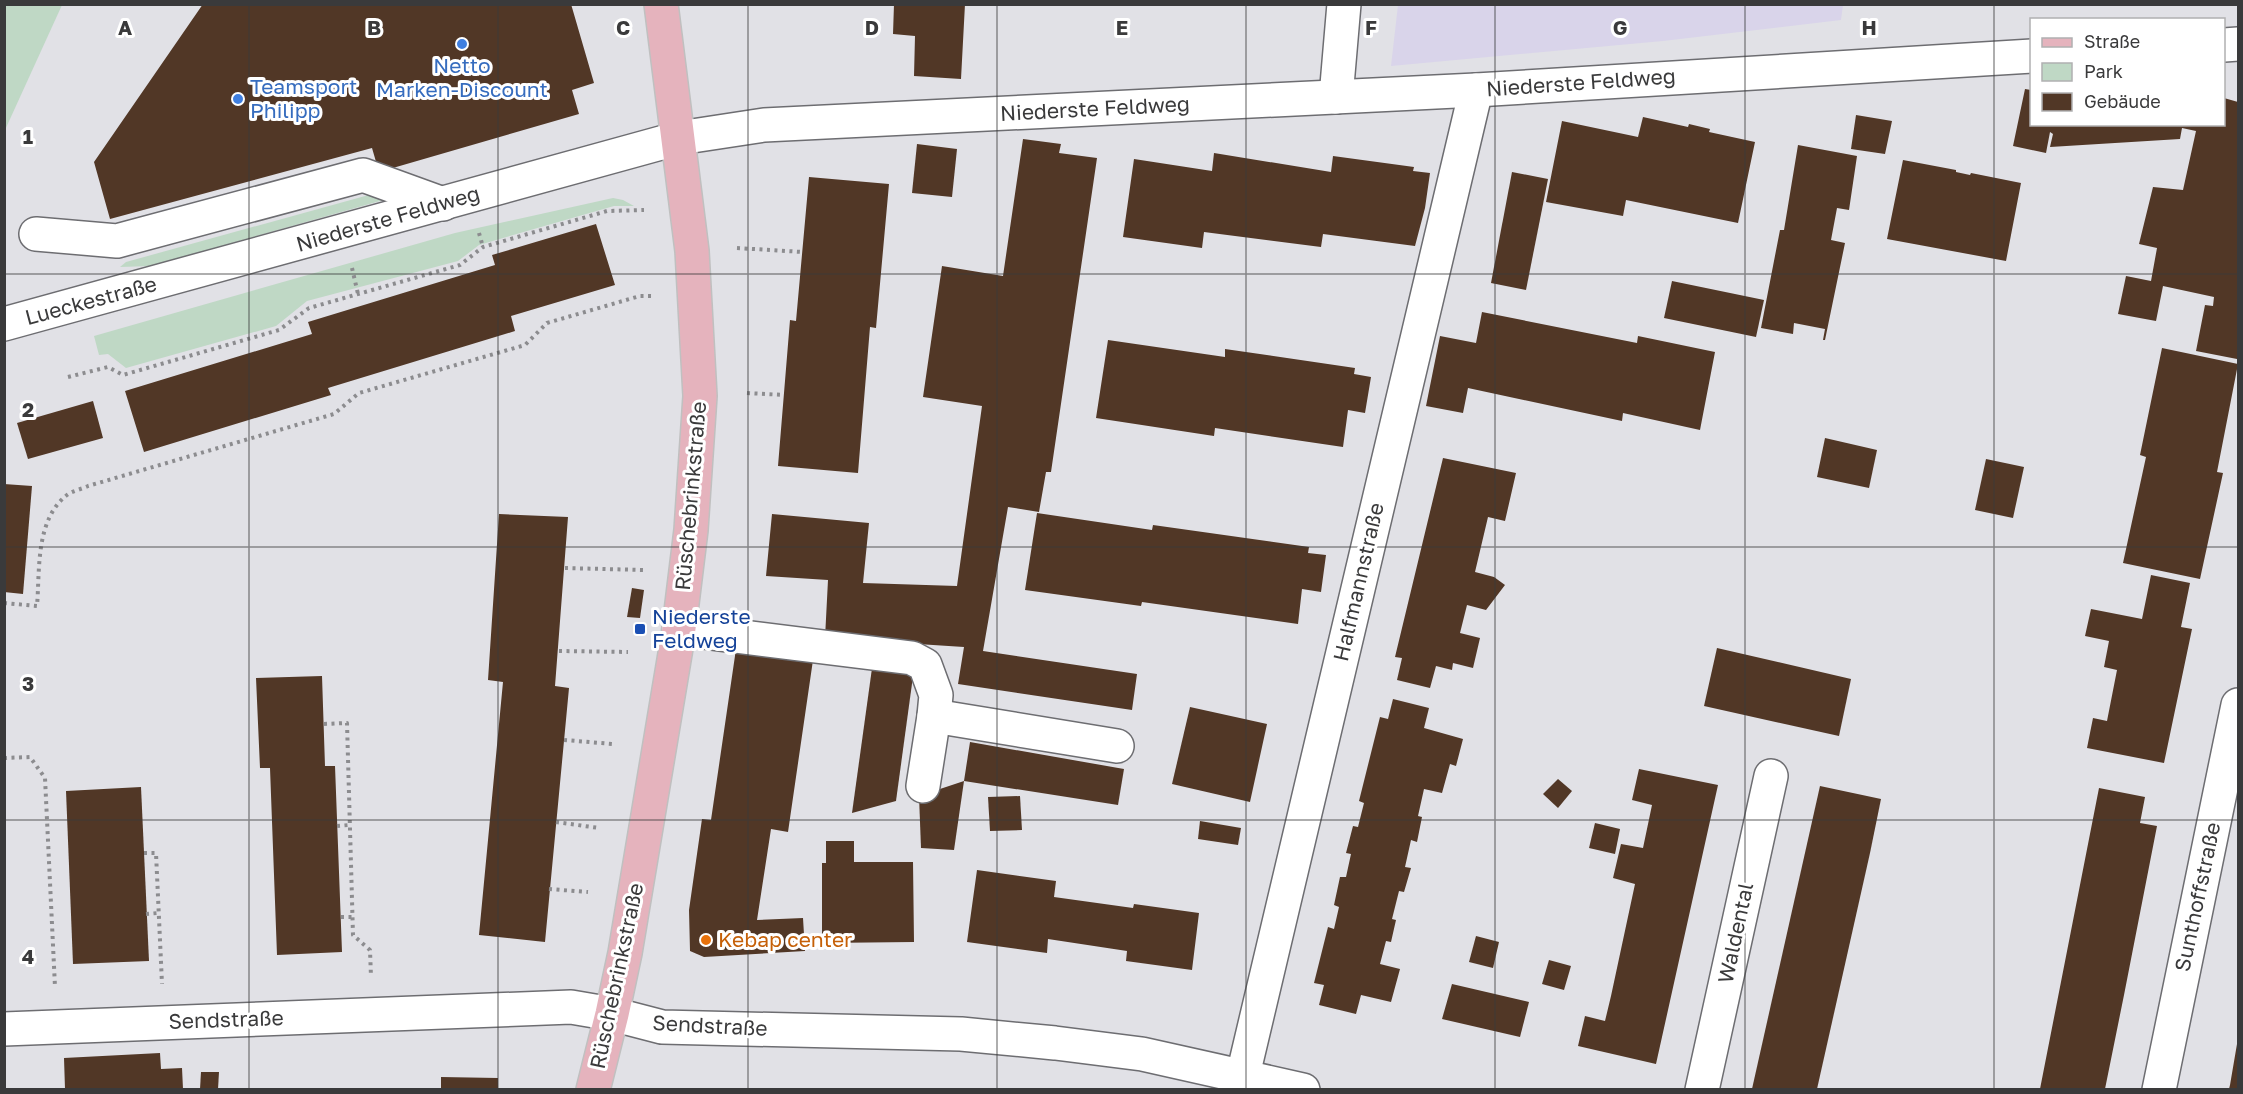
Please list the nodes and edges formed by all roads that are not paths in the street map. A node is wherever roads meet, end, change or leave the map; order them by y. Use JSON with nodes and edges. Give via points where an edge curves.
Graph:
{"nodes":[{"id":1,"x":661,"y":4,"type":"edge"},
{"id":2,"x":1344,"y":4,"type":"edge"},
{"id":3,"x":2030,"y":56,"type":"edge"},
{"id":4,"x":1476,"y":90,"type":"junction"},
{"id":5,"x":1336,"y":97,"type":"junction"},
{"id":6,"x":679,"y":138,"type":"junction"},
{"id":7,"x":443,"y":204,"type":"junction"},
{"id":8,"x":36,"y":234,"type":"dead end"},
{"id":9,"x":178,"y":278,"type":"joint"},
{"id":10,"x":4,"y":324,"type":"edge"},
{"id":11,"x":679,"y":629,"type":"junction"},
{"id":12,"x":2238,"y":705,"type":"edge"},
{"id":13,"x":934,"y":716,"type":"junction"},
{"id":14,"x":1117,"y":746,"type":"dead end"},
{"id":15,"x":1771,"y":776,"type":"dead end"},
{"id":16,"x":923,"y":786,"type":"dead end"},
{"id":17,"x":612,"y":1014,"type":"junction"},
{"id":18,"x":4,"y":1029,"type":"edge"},
{"id":19,"x":1243,"y":1075,"type":"junction"},
{"id":20,"x":593,"y":1089,"type":"edge"},
{"id":21,"x":1304,"y":1089,"type":"edge"},
{"id":22,"x":1702,"y":1089,"type":"edge"},
{"id":23,"x":2159,"y":1089,"type":"edge"}],
"edges":[{"from":1,"to":6,"type":"main road","name":"Rüschebrinkstraße"},
{"from":2,"to":5,"type":"street"},
{"from":3,"to":4,"type":"street","name":"Niederste Feldweg"},
{"from":4,"to":5,"type":"street","name":"Niederste Feldweg"},
{"from":4,"to":19,"type":"street","name":"Halfmannstraße"},
{"from":5,"to":6,"type":"street","name":"Niederste Feldweg","via":[[764,125]]},
{"from":6,"to":7,"type":"street","name":"Niederste Feldweg"},
{"from":6,"to":11,"type":"main road","name":"Rüschebrinkstraße","via":[[692,251],[700,396],[691,530]]},
{"from":7,"to":8,"type":"street","via":[[363,175],[117,241]]},
{"from":7,"to":9,"type":"street","name":"Niederste Feldweg"},
{"from":9,"to":10,"type":"street","name":"Lueckestraße"},
{"from":11,"to":13,"type":"street","via":[[912,658],[925,665],[936,695]]},
{"from":11,"to":17,"type":"main road","name":"Rüschebrinkstraße"},
{"from":12,"to":23,"type":"street","name":"Sunthoffstraße"},
{"from":13,"to":14,"type":"street"},
{"from":13,"to":16,"type":"street"},
{"from":15,"to":22,"type":"street","name":"Waldental"},
{"from":17,"to":18,"type":"street","name":"Sendstraße","via":[[572,1007]]},
{"from":17,"to":19,"type":"street","name":"Sendstraße","via":[[662,1027],[961,1034],[1142,1054]]},
{"from":17,"to":20,"type":"main road","name":"Rüschebrinkstraße"},
{"from":19,"to":21,"type":"street","name":"Sendstraße"}]}
